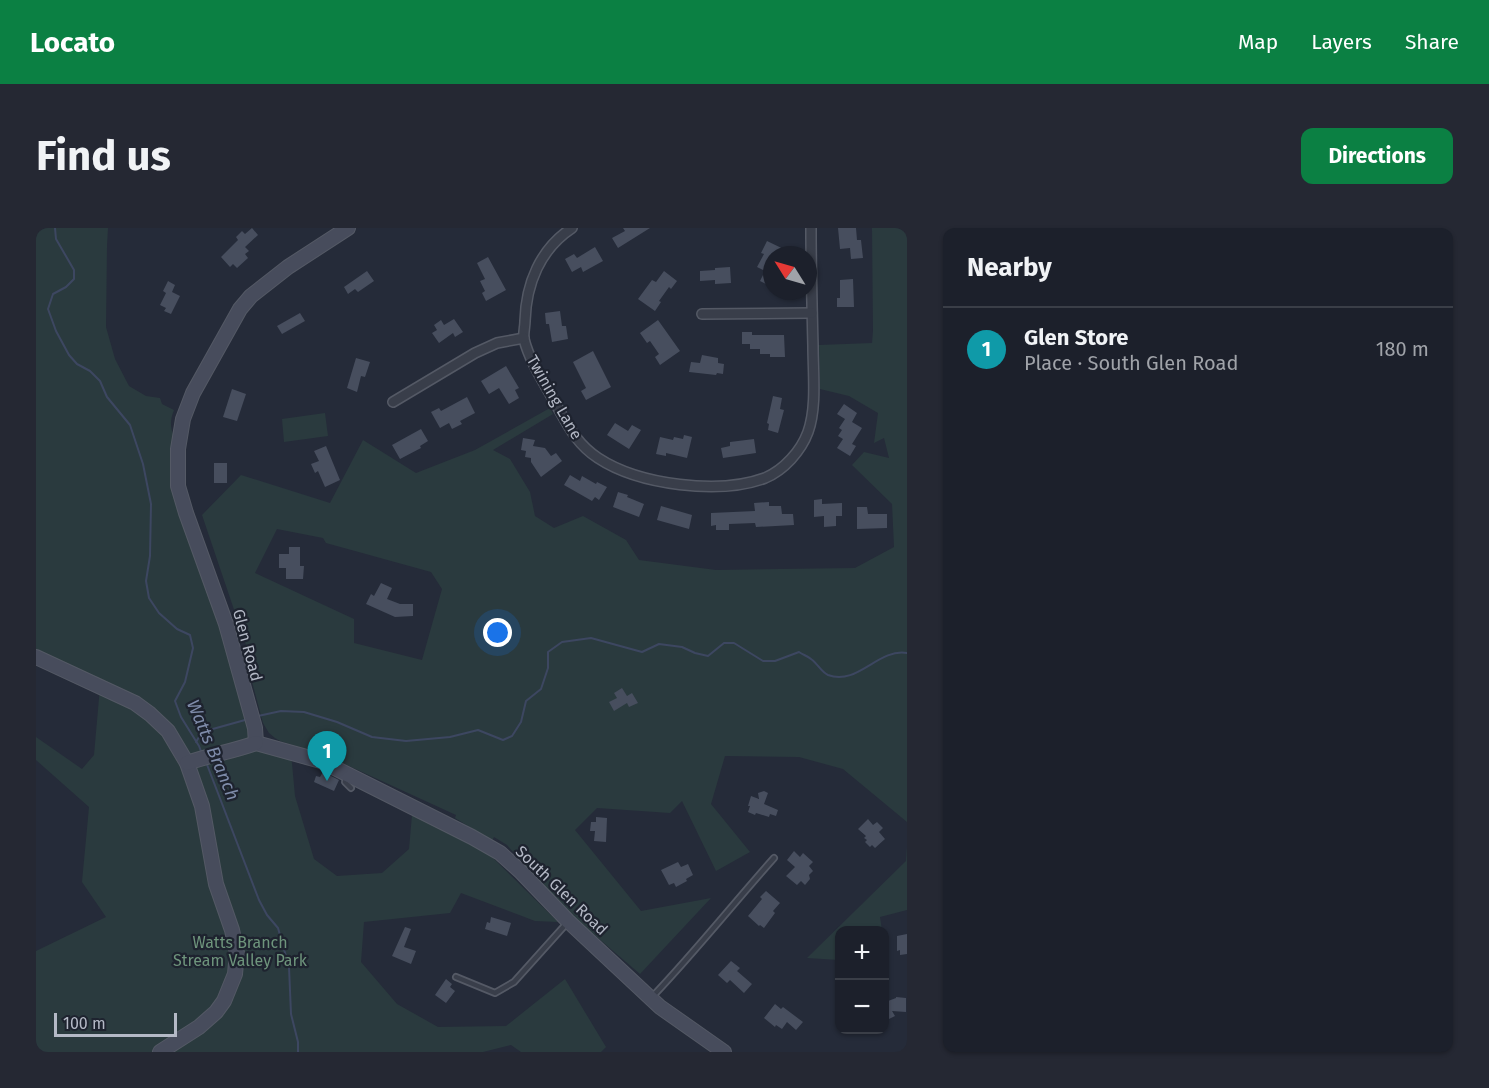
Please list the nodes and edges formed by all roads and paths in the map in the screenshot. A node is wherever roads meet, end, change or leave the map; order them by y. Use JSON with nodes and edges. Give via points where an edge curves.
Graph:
{"nodes":[{"id":1,"x":348,"y":228,"type":"edge"},
{"id":2,"x":572,"y":228,"type":"edge"},
{"id":3,"x":811,"y":228,"type":"edge"},
{"id":4,"x":812,"y":313,"type":"junction"},
{"id":5,"x":702,"y":314,"type":"dead end"},
{"id":6,"x":524,"y":338,"type":"junction"},
{"id":7,"x":393,"y":402,"type":"dead end"},
{"id":8,"x":36,"y":657,"type":"edge"},
{"id":9,"x":256,"y":743,"type":"junction"},
{"id":10,"x":192,"y":761,"type":"junction"},
{"id":11,"x":347,"y":774,"type":"junction"},
{"id":12,"x":351,"y":788,"type":"dead end"},
{"id":13,"x":774,"y":858,"type":"dead end"},
{"id":14,"x":568,"y":921,"type":"junction"},
{"id":15,"x":456,"y":977,"type":"dead end"},
{"id":16,"x":651,"y":998,"type":"junction"},
{"id":17,"x":160,"y":1052,"type":"edge"},
{"id":18,"x":724,"y":1052,"type":"edge"}],
"edges":[{"from":1,"to":9,"type":"main road","name":"Glen Road","via":[[288,267],[240,309],[193,393],[181,429],[178,486],[226,624]]},
{"from":2,"to":6,"type":"street","name":"Twining Lane","via":[[546,252],[531,280],[525,303]]},
{"from":3,"to":4,"type":"street","name":"Twining Lane"},
{"from":4,"to":5,"type":"street"},
{"from":4,"to":6,"type":"street","name":"Twining Lane","via":[[812,418],[801,446],[767,477],[729,485],[667,483],[598,458],[576,439],[536,368]]},
{"from":6,"to":7,"type":"street","via":[[497,343],[475,353]]},
{"from":8,"to":10,"type":"main road","via":[[135,703],[168,731]]},
{"from":9,"to":10,"type":"main road"},
{"from":9,"to":11,"type":"main road","name":"South Glen Road","via":[[321,761]]},
{"from":10,"to":17,"type":"main road","via":[[216,884],[237,953],[235,974],[216,1012],[199,1028]]},
{"from":11,"to":12,"type":"lane","via":[[345,782]]},
{"from":11,"to":14,"type":"main road","name":"South Glen Road","via":[[500,853]]},
{"from":13,"to":16,"type":"lane"},
{"from":14,"to":15,"type":"lane","via":[[514,982],[495,993]]},
{"from":14,"to":16,"type":"main road","name":"South Glen Road"},
{"from":16,"to":18,"type":"main road","name":"South Glen Road"}]}
